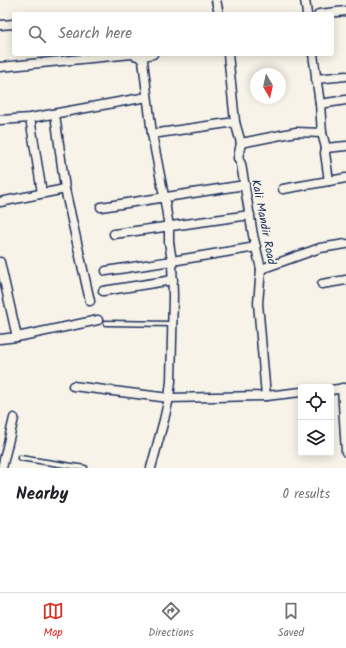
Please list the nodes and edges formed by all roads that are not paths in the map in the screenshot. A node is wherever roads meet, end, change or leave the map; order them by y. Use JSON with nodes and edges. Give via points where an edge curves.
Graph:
{"nodes":[{"id":1,"x":216,"y":0,"type":"edge"},
{"id":2,"x":305,"y":0,"type":"edge"},
{"id":3,"x":346,"y":11,"type":"edge"},
{"id":4,"x":219,"y":12,"type":"edge"},
{"id":5,"x":308,"y":12,"type":"edge"},
{"id":6,"x":334,"y":12,"type":"edge"},
{"id":7,"x":12,"y":24,"type":"edge"},
{"id":8,"x":0,"y":25,"type":"edge"},
{"id":9,"x":111,"y":56,"type":"edge"},
{"id":10,"x":144,"y":56,"type":"edge"},
{"id":11,"x":228,"y":56,"type":"edge"},
{"id":12,"x":313,"y":56,"type":"edge"},
{"id":13,"x":140,"y":57,"type":"joint"},
{"id":14,"x":0,"y":68,"type":"edge"},
{"id":15,"x":346,"y":76,"type":"edge"},
{"id":16,"x":316,"y":79,"type":"junction"},
{"id":17,"x":147,"y":97,"type":"junction"},
{"id":18,"x":346,"y":100,"type":"edge"},
{"id":19,"x":320,"y":104,"type":"junction"},
{"id":20,"x":55,"y":114,"type":"junction"},
{"id":21,"x":30,"y":118,"type":"junction"},
{"id":22,"x":0,"y":120,"type":"edge"},
{"id":23,"x":235,"y":122,"type":"junction"},
{"id":24,"x":322,"y":133,"type":"junction"},
{"id":25,"x":152,"y":134,"type":"junction"},
{"id":26,"x":241,"y":143,"type":"junction"},
{"id":27,"x":346,"y":146,"type":"edge"},
{"id":28,"x":326,"y":148,"type":"junction"},
{"id":29,"x":346,"y":178,"type":"edge"},
{"id":30,"x":329,"y":181,"type":"junction"},
{"id":31,"x":245,"y":185,"type":"junction"},
{"id":32,"x":65,"y":189,"type":"junction"},
{"id":33,"x":283,"y":189,"type":"dead end"},
{"id":34,"x":42,"y":193,"type":"junction"},
{"id":35,"x":164,"y":196,"type":"junction"},
{"id":36,"x":0,"y":202,"type":"edge"},
{"id":37,"x":101,"y":207,"type":"dead end"},
{"id":38,"x":250,"y":215,"type":"junction"},
{"id":39,"x":169,"y":227,"type":"junction"},
{"id":40,"x":114,"y":234,"type":"dead end"},
{"id":41,"x":346,"y":244,"type":"edge"},
{"id":42,"x":256,"y":247,"type":"junction"},
{"id":43,"x":0,"y":262,"type":"edge"},
{"id":44,"x":172,"y":262,"type":"junction"},
{"id":45,"x":261,"y":269,"type":"junction"},
{"id":46,"x":106,"y":271,"type":"dead end"},
{"id":47,"x":173,"y":280,"type":"junction"},
{"id":48,"x":346,"y":280,"type":"edge"},
{"id":49,"x":322,"y":284,"type":"dead end"},
{"id":50,"x":103,"y":291,"type":"dead end"},
{"id":51,"x":90,"y":301,"type":"dead end"},
{"id":52,"x":98,"y":320,"type":"dead end"},
{"id":53,"x":106,"y":323,"type":"dead end"},
{"id":54,"x":172,"y":324,"type":"junction"},
{"id":55,"x":17,"y":337,"type":"junction"},
{"id":56,"x":0,"y":339,"type":"edge"},
{"id":57,"x":74,"y":386,"type":"dead end"},
{"id":58,"x":344,"y":388,"type":"edge"},
{"id":59,"x":334,"y":390,"type":"edge"},
{"id":60,"x":298,"y":392,"type":"edge"},
{"id":61,"x":266,"y":396,"type":"junction"},
{"id":62,"x":169,"y":398,"type":"junction"},
{"id":63,"x":14,"y":418,"type":"dead end"},
{"id":64,"x":346,"y":452,"type":"edge"},
{"id":65,"x":20,"y":458,"type":"dead end"},
{"id":66,"x":2,"y":468,"type":"edge"},
{"id":67,"x":85,"y":468,"type":"edge"},
{"id":68,"x":151,"y":468,"type":"edge"}],
"edges":[{"from":1,"to":4,"type":"street"},
{"from":2,"to":5,"type":"street"},
{"from":3,"to":6,"type":"street"},
{"from":7,"to":8,"type":"street"},
{"from":9,"to":14,"type":"street"},
{"from":10,"to":13,"type":"street"},
{"from":11,"to":23,"type":"street","name":"Kali Mandir Road"},
{"from":12,"to":16,"type":"street"},
{"from":13,"to":17,"type":"street","via":[[143,61]]},
{"from":15,"to":16,"type":"street"},
{"from":16,"to":19,"type":"street"},
{"from":17,"to":20,"type":"street"},
{"from":17,"to":25,"type":"street"},
{"from":18,"to":19,"type":"street"},
{"from":19,"to":24,"type":"street"},
{"from":20,"to":21,"type":"street"},
{"from":20,"to":32,"type":"street"},
{"from":21,"to":22,"type":"street"},
{"from":21,"to":34,"type":"street"},
{"from":23,"to":25,"type":"street"},
{"from":23,"to":26,"type":"street","name":"Kali Mandir Road"},
{"from":24,"to":26,"type":"street","via":[[296,132]]},
{"from":24,"to":28,"type":"street"},
{"from":25,"to":35,"type":"street"},
{"from":26,"to":31,"type":"street","name":"Kali Mandir Road","via":[[238,158]]},
{"from":27,"to":28,"type":"street"},
{"from":28,"to":30,"type":"street"},
{"from":29,"to":30,"type":"street"},
{"from":30,"to":33,"type":"street"},
{"from":31,"to":35,"type":"street"},
{"from":31,"to":38,"type":"street","name":"Kali Mandir Road"},
{"from":32,"to":34,"type":"street"},
{"from":32,"to":51,"type":"street"},
{"from":34,"to":36,"type":"street"},
{"from":35,"to":37,"type":"street"},
{"from":35,"to":39,"type":"street"},
{"from":38,"to":39,"type":"street"},
{"from":38,"to":42,"type":"street","name":"Kali Mandir Road"},
{"from":39,"to":40,"type":"street"},
{"from":39,"to":44,"type":"street"},
{"from":41,"to":45,"type":"street","via":[[320,248]]},
{"from":42,"to":44,"type":"street"},
{"from":42,"to":45,"type":"street","name":"Kali Mandir Road"},
{"from":43,"to":55,"type":"street"},
{"from":44,"to":46,"type":"street"},
{"from":44,"to":47,"type":"street"},
{"from":45,"to":61,"type":"street","name":"Kali Mandir Road","via":[[258,303]]},
{"from":47,"to":50,"type":"street"},
{"from":47,"to":54,"type":"street"},
{"from":48,"to":49,"type":"street"},
{"from":52,"to":55,"type":"street"},
{"from":53,"to":54,"type":"lane"},
{"from":54,"to":62,"type":"street"},
{"from":55,"to":56,"type":"street"},
{"from":57,"to":62,"type":"street"},
{"from":58,"to":59,"type":"street"},
{"from":58,"to":64,"type":"street"},
{"from":60,"to":61,"type":"street"},
{"from":61,"to":62,"type":"street"},
{"from":62,"to":68,"type":"street"},
{"from":63,"to":66,"type":"street"},
{"from":65,"to":67,"type":"lane"}]}
